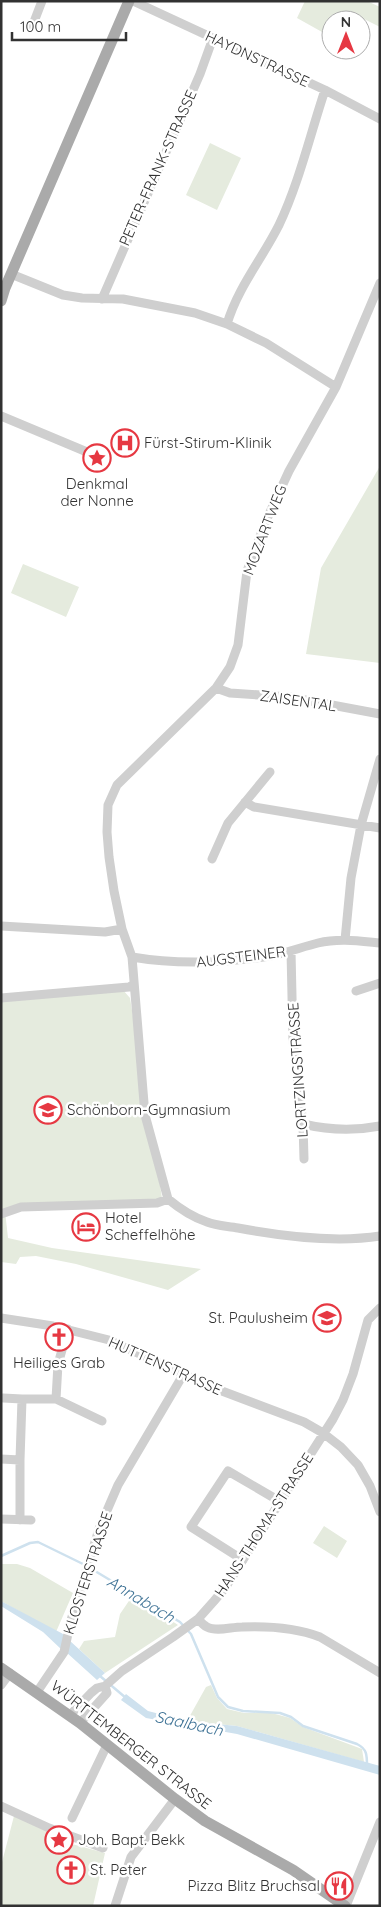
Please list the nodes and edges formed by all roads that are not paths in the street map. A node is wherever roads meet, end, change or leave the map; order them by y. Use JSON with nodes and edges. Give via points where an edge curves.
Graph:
{"nodes":[{"id":1,"x":42,"y":1,"type":"edge"},
{"id":2,"x":129,"y":1,"type":"edge"},
{"id":3,"x":133,"y":1,"type":"edge"},
{"id":4,"x":32,"y":27,"type":"dead end"},
{"id":5,"x":213,"y":38,"type":"junction"},
{"id":6,"x":325,"y":90,"type":"junction"},
{"id":7,"x":380,"y":119,"type":"edge"},
{"id":8,"x":11,"y":274,"type":"junction"},
{"id":9,"x":380,"y":283,"type":"edge"},
{"id":10,"x":3,"y":290,"type":"edge"},
{"id":11,"x":102,"y":298,"type":"junction"},
{"id":12,"x":1,"y":301,"type":"edge"},
{"id":13,"x":227,"y":324,"type":"junction"},
{"id":14,"x":336,"y":387,"type":"junction"},
{"id":15,"x":1,"y":416,"type":"edge"},
{"id":16,"x":92,"y":464,"type":"dead end"},
{"id":17,"x":216,"y":688,"type":"junction"},
{"id":18,"x":380,"y":714,"type":"edge"},
{"id":19,"x":380,"y":759,"type":"edge"},
{"id":20,"x":270,"y":772,"type":"dead end"},
{"id":21,"x":244,"y":802,"type":"junction"},
{"id":22,"x":361,"y":825,"type":"junction"},
{"id":23,"x":380,"y":828,"type":"edge"},
{"id":24,"x":212,"y":859,"type":"dead end"},
{"id":25,"x":1,"y":926,"type":"edge"},
{"id":26,"x":122,"y":929,"type":"junction"},
{"id":27,"x":345,"y":940,"type":"junction"},
{"id":28,"x":380,"y":942,"type":"edge"},
{"id":29,"x":291,"y":951,"type":"junction"},
{"id":30,"x":132,"y":957,"type":"junction"},
{"id":31,"x":380,"y":983,"type":"edge"},
{"id":32,"x":134,"y":984,"type":"junction"},
{"id":33,"x":356,"y":990,"type":"dead end"},
{"id":34,"x":1,"y":998,"type":"edge"},
{"id":35,"x":302,"y":1124,"type":"junction"},
{"id":36,"x":380,"y":1126,"type":"edge"},
{"id":37,"x":304,"y":1159,"type":"dead end"},
{"id":38,"x":168,"y":1199,"type":"junction"},
{"id":39,"x":1,"y":1214,"type":"edge"},
{"id":40,"x":380,"y":1236,"type":"edge"},
{"id":41,"x":380,"y":1308,"type":"edge"},
{"id":42,"x":1,"y":1318,"type":"edge"},
{"id":43,"x":68,"y":1329,"type":"junction"},
{"id":44,"x":183,"y":1375,"type":"junction"},
{"id":45,"x":3,"y":1398,"type":"dead end"},
{"id":46,"x":22,"y":1399,"type":"junction"},
{"id":47,"x":56,"y":1399,"type":"junction"},
{"id":48,"x":102,"y":1420,"type":"dead end"},
{"id":49,"x":323,"y":1433,"type":"junction"},
{"id":50,"x":1,"y":1459,"type":"edge"},
{"id":51,"x":20,"y":1460,"type":"junction"},
{"id":52,"x":281,"y":1502,"type":"junction"},
{"id":53,"x":380,"y":1512,"type":"edge"},
{"id":54,"x":1,"y":1519,"type":"edge"},
{"id":55,"x":20,"y":1520,"type":"junction"},
{"id":56,"x":31,"y":1520,"type":"dead end"},
{"id":57,"x":243,"y":1560,"type":"junction"},
{"id":58,"x":198,"y":1619,"type":"junction"},
{"id":59,"x":6,"y":1670,"type":"edge"},
{"id":60,"x":380,"y":1674,"type":"edge"},
{"id":61,"x":1,"y":1685,"type":"edge"},
{"id":62,"x":105,"y":1686,"type":"junction"},
{"id":63,"x":38,"y":1692,"type":"junction"},
{"id":64,"x":70,"y":1715,"type":"junction"},
{"id":65,"x":80,"y":1723,"type":"junction"},
{"id":66,"x":107,"y":1745,"type":"junction"},
{"id":67,"x":175,"y":1800,"type":"junction"},
{"id":68,"x":1,"y":1806,"type":"edge"},
{"id":69,"x":72,"y":1818,"type":"dead end"},
{"id":70,"x":380,"y":1822,"type":"edge"},
{"id":71,"x":103,"y":1848,"type":"dead end"},
{"id":72,"x":115,"y":1906,"type":"edge"},
{"id":73,"x":346,"y":1906,"type":"edge"}],
"edges":[{"from":1,"to":4,"type":"street"},
{"from":2,"to":8,"type":"main road"},
{"from":3,"to":5,"type":"street","name":"HAYDNSTRASSE"},
{"from":5,"to":6,"type":"street","name":"HAYDNSTRASSE"},
{"from":5,"to":11,"type":"street","name":"PETER-FRANK-STRASSE"},
{"from":6,"to":7,"type":"street","name":"HAYDNSTRASSE"},
{"from":6,"to":13,"type":"street","via":[[289,203],[237,298]]},
{"from":8,"to":10,"type":"main road"},
{"from":8,"to":11,"type":"street","via":[[63,295]]},
{"from":9,"to":14,"type":"street","name":"MOZARTWEG"},
{"from":10,"to":12,"type":"main road"},
{"from":11,"to":13,"type":"street","via":[[179,309]]},
{"from":13,"to":14,"type":"street","via":[[266,343]]},
{"from":14,"to":17,"type":"street","name":"MOZARTWEG","via":[[289,471],[265,523],[247,571],[238,645],[230,667]]},
{"from":15,"to":16,"type":"street","via":[[87,452]]},
{"from":17,"to":18,"type":"street","name":"ZAISENTAL","via":[[230,693],[289,697]]},
{"from":17,"to":26,"type":"street","name":"MOZARTWEG","via":[[118,786],[108,805],[109,857]]},
{"from":19,"to":22,"type":"street"},
{"from":20,"to":21,"type":"street"},
{"from":21,"to":22,"type":"street","via":[[254,807]]},
{"from":21,"to":24,"type":"street","via":[[228,823]]},
{"from":22,"to":23,"type":"street"},
{"from":22,"to":27,"type":"street","via":[[351,878]]},
{"from":25,"to":26,"type":"street","via":[[105,932]]},
{"from":26,"to":30,"type":"street","name":"MOZARTWEG"},
{"from":27,"to":28,"type":"street","name":"AUGSTEINER"},
{"from":27,"to":29,"type":"street","name":"AUGSTEINER"},
{"from":29,"to":30,"type":"street","name":"AUGSTEINER","via":[[212,962],[180,963]]},
{"from":29,"to":35,"type":"street","name":"LORTZINGSTRASSE","via":[[293,1041]]},
{"from":30,"to":32,"type":"street","name":"MOZARTWEG"},
{"from":31,"to":33,"type":"street"},
{"from":32,"to":34,"type":"street"},
{"from":32,"to":38,"type":"street","name":"MOZARTWEG","via":[[145,1115]]},
{"from":35,"to":36,"type":"street","via":[[345,1130]]},
{"from":35,"to":37,"type":"street","name":"LORTZINGSTRASSE"},
{"from":38,"to":39,"type":"street","via":[[157,1203],[21,1207]]},
{"from":38,"to":40,"type":"street","via":[[186,1213],[209,1223],[252,1231],[363,1239]]},
{"from":41,"to":49,"type":"street","name":"HANS-THOMA-STRASSE","via":[[368,1320],[343,1400]]},
{"from":42,"to":43,"type":"street","name":"HUTTENSTRASSE"},
{"from":43,"to":44,"type":"street","name":"HUTTENSTRASSE","via":[[109,1340]]},
{"from":43,"to":47,"type":"street","via":[[58,1364]]},
{"from":44,"to":49,"type":"street","name":"HUTTENSTRASSE","via":[[304,1422]]},
{"from":44,"to":63,"type":"street","name":"KLOSTERSTRASSE","via":[[118,1485],[99,1529],[64,1652]]},
{"from":45,"to":46,"type":"street"},
{"from":46,"to":47,"type":"street"},
{"from":46,"to":51,"type":"street"},
{"from":47,"to":48,"type":"street"},
{"from":49,"to":52,"type":"street","name":"HANS-THOMA-STRASSE"},
{"from":49,"to":53,"type":"street","name":"HUTTENSTRASSE","via":[[358,1465]]},
{"from":50,"to":51,"type":"street"},
{"from":51,"to":55,"type":"street"},
{"from":52,"to":57,"type":"street","name":"HANS-THOMA-STRASSE"},
{"from":52,"to":57,"type":"street","via":[[228,1471],[190,1527]]},
{"from":54,"to":55,"type":"street"},
{"from":55,"to":56,"type":"street"},
{"from":57,"to":58,"type":"street","name":"HANS-THOMA-STRASSE","via":[[225,1588]]},
{"from":58,"to":60,"type":"street","via":[[207,1627],[219,1629],[242,1627],[310,1633]]},
{"from":58,"to":62,"type":"street","name":"HANS-THOMA-STRASSE"},
{"from":59,"to":61,"type":"street"},
{"from":59,"to":63,"type":"main road","name":"WÜRTTEMBERGER STRASSE"},
{"from":62,"to":64,"type":"street","name":"HANS-THOMA-STRASSE","via":[[91,1693]]},
{"from":62,"to":65,"type":"street","name":"HANS-THOMA-STRASSE","via":[[107,1693]]},
{"from":63,"to":64,"type":"main road","name":"WÜRTTEMBERGER STRASSE"},
{"from":64,"to":65,"type":"main road","name":"WÜRTTEMBERGER STRASSE"},
{"from":65,"to":66,"type":"main road","name":"WÜRTTEMBERGER STRASSE"},
{"from":66,"to":67,"type":"main road","name":"WÜRTTEMBERGER STRASSE"},
{"from":66,"to":69,"type":"street"},
{"from":67,"to":72,"type":"street","via":[[131,1856]]},
{"from":67,"to":73,"type":"main road","name":"WÜRTTEMBERGER STRASSE","via":[[204,1821],[294,1870]]},
{"from":68,"to":71,"type":"street"},
{"from":70,"to":73,"type":"street"}]}
